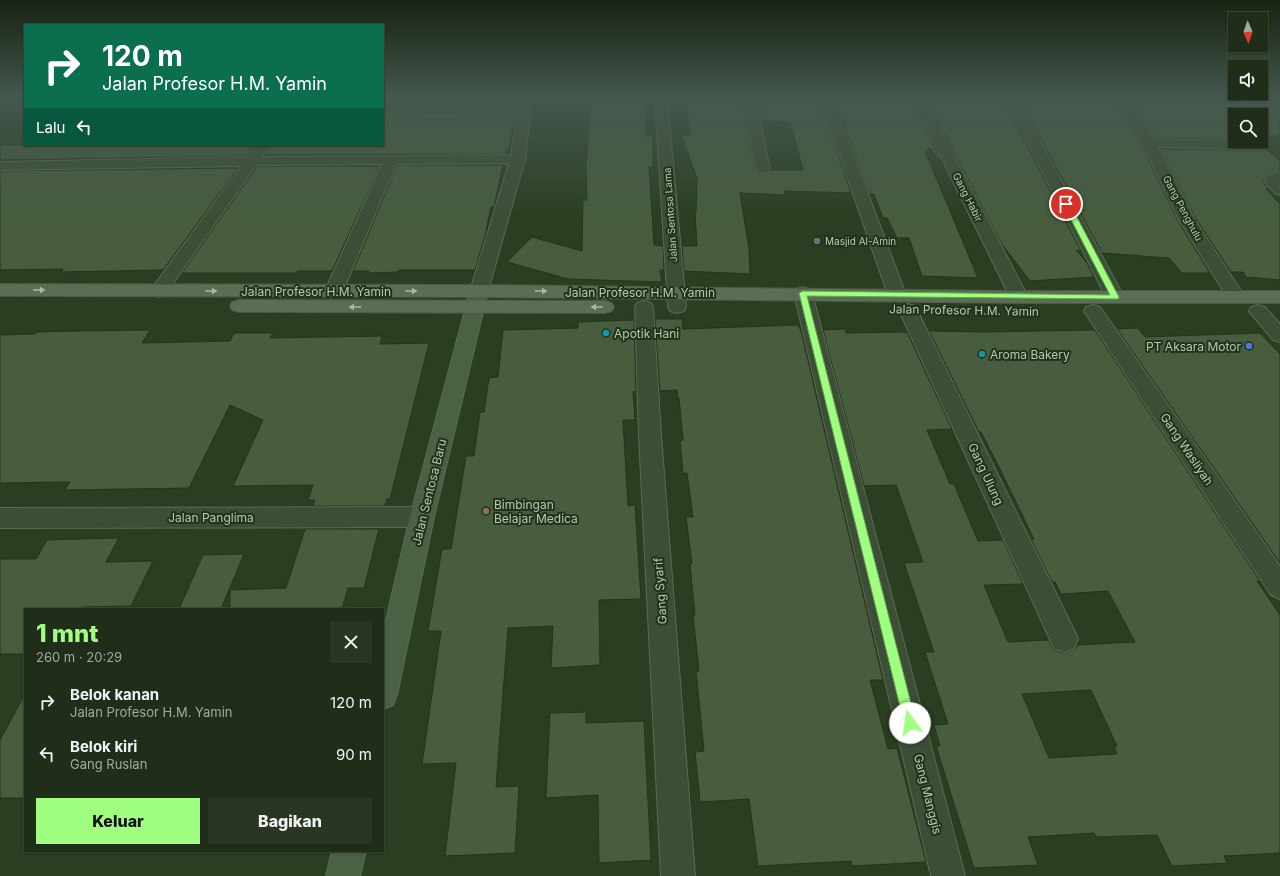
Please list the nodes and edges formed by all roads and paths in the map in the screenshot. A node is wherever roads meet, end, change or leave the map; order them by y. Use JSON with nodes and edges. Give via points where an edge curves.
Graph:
{"nodes":[{"id":1,"x":521,"y":139,"type":"edge"},
{"id":2,"x":665,"y":139,"type":"edge"},
{"id":3,"x":757,"y":139,"type":"edge"},
{"id":4,"x":841,"y":139,"type":"edge"},
{"id":5,"x":939,"y":139,"type":"edge"},
{"id":6,"x":1032,"y":139,"type":"edge"},
{"id":7,"x":1146,"y":139,"type":"edge"},
{"id":8,"x":1149,"y":143,"type":"junction"},
{"id":9,"x":262,"y":146,"type":"edge"},
{"id":10,"x":1228,"y":146,"type":"edge"},
{"id":11,"x":518,"y":159,"type":"junction"},
{"id":12,"x":392,"y":160,"type":"junction"},
{"id":13,"x":253,"y":161,"type":"junction"},
{"id":14,"x":0,"y":166,"type":"edge"},
{"id":15,"x":763,"y":169,"type":"dead end"},
{"id":16,"x":1280,"y":177,"type":"edge"},
{"id":17,"x":1280,"y":190,"type":"edge"},
{"id":18,"x":0,"y":290,"type":"edge"},
{"id":19,"x":334,"y":291,"type":"junction"},
{"id":20,"x":1019,"y":297,"type":"junction"},
{"id":21,"x":1115,"y":297,"type":"junction"},
{"id":22,"x":1236,"y":297,"type":"junction"},
{"id":23,"x":1280,"y":297,"type":"edge"},
{"id":24,"x":164,"y":298,"type":"junction"},
{"id":25,"x":477,"y":299,"type":"junction"},
{"id":26,"x":644,"y":299,"type":"junction"},
{"id":27,"x":676,"y":300,"type":"junction"},
{"id":28,"x":806,"y":301,"type":"junction"},
{"id":29,"x":903,"y":302,"type":"junction"},
{"id":30,"x":0,"y":305,"type":"edge"},
{"id":31,"x":1258,"y":311,"type":"junction"},
{"id":32,"x":1093,"y":312,"type":"junction"},
{"id":33,"x":1280,"y":312,"type":"edge"},
{"id":34,"x":1280,"y":336,"type":"edge"},
{"id":35,"x":422,"y":517,"type":"junction"},
{"id":36,"x":0,"y":518,"type":"edge"},
{"id":37,"x":1280,"y":587,"type":"edge"},
{"id":38,"x":1064,"y":639,"type":"dead end"},
{"id":39,"x":384,"y":690,"type":"edge"},
{"id":40,"x":349,"y":852,"type":"edge"},
{"id":41,"x":343,"y":876,"type":"edge"},
{"id":42,"x":678,"y":876,"type":"edge"},
{"id":43,"x":948,"y":876,"type":"edge"}],
"edges":[{"from":1,"to":11,"type":"street"},
{"from":2,"to":27,"type":"street","name":"Jalan Sentosa Lama"},
{"from":3,"to":15,"type":"street"},
{"from":4,"to":29,"type":"street","name":"Gang Ulung"},
{"from":5,"to":20,"type":"street","name":"Gang Habir"},
{"from":6,"to":21,"type":"street"},
{"from":7,"to":8,"type":"street","name":"Gang Penghulu"},
{"from":8,"to":10,"type":"street"},
{"from":8,"to":22,"type":"street","name":"Gang Penghulu","via":[[1187,220]]},
{"from":9,"to":13,"type":"street"},
{"from":11,"to":12,"type":"street"},
{"from":11,"to":25,"type":"street"},
{"from":12,"to":13,"type":"street"},
{"from":12,"to":19,"type":"street"},
{"from":13,"to":14,"type":"street"},
{"from":13,"to":24,"type":"street"},
{"from":16,"to":17,"type":"street","via":[[1273,178],[1272,181]]},
{"from":18,"to":24,"type":"main road","name":"Jalan Profesor H.M. Yamin","one_way":true},
{"from":24,"to":19,"type":"main road","name":"Jalan Profesor H.M. Yamin","one_way":true,"via":[[179,291]]},
{"from":19,"to":25,"type":"main road","name":"Jalan Profesor H.M. Yamin","one_way":true},
{"from":20,"to":21,"type":"main road","name":"Jalan Profesor H.M. Yamin"},
{"from":20,"to":29,"type":"main road","name":"Jalan Profesor H.M. Yamin"},
{"from":21,"to":22,"type":"main road","name":"Jalan Profesor H.M. Yamin"},
{"from":22,"to":23,"type":"main road","name":"Jalan Profesor H.M. Yamin"},
{"from":25,"to":24,"type":"main road","name":"Jalan Profesor H.M. Yamin","one_way":true},
{"from":24,"to":30,"type":"main road","name":"Jalan Profesor H.M. Yamin"},
{"from":25,"to":26,"type":"main road","name":"Jalan Profesor H.M. Yamin"},
{"from":25,"to":35,"type":"street","name":"Jalan Sentosa Baru"},
{"from":26,"to":27,"type":"main road","name":"Jalan Profesor H.M. Yamin"},
{"from":26,"to":42,"type":"street","name":"Gang Syarif","via":[[650,435]]},
{"from":27,"to":28,"type":"main road","name":"Jalan Profesor H.M. Yamin"},
{"from":28,"to":29,"type":"main road","name":"Jalan Profesor H.M. Yamin"},
{"from":28,"to":43,"type":"street","name":"Gang Manggis"},
{"from":29,"to":32,"type":"main road","name":"Jalan Profesor H.M. Yamin"},
{"from":29,"to":38,"type":"street","name":"Gang Ulung"},
{"from":31,"to":32,"type":"main road","name":"Jalan Profesor H.M. Yamin"},
{"from":31,"to":33,"type":"main road","name":"Jalan Profesor H.M. Yamin"},
{"from":31,"to":34,"type":"street"},
{"from":32,"to":37,"type":"street","name":"Gang Wasliyah"},
{"from":35,"to":36,"type":"street","name":"Jalan Panglima"},
{"from":35,"to":39,"type":"street","name":"Jalan Sentosa Baru"},
{"from":40,"to":41,"type":"street"}]}
